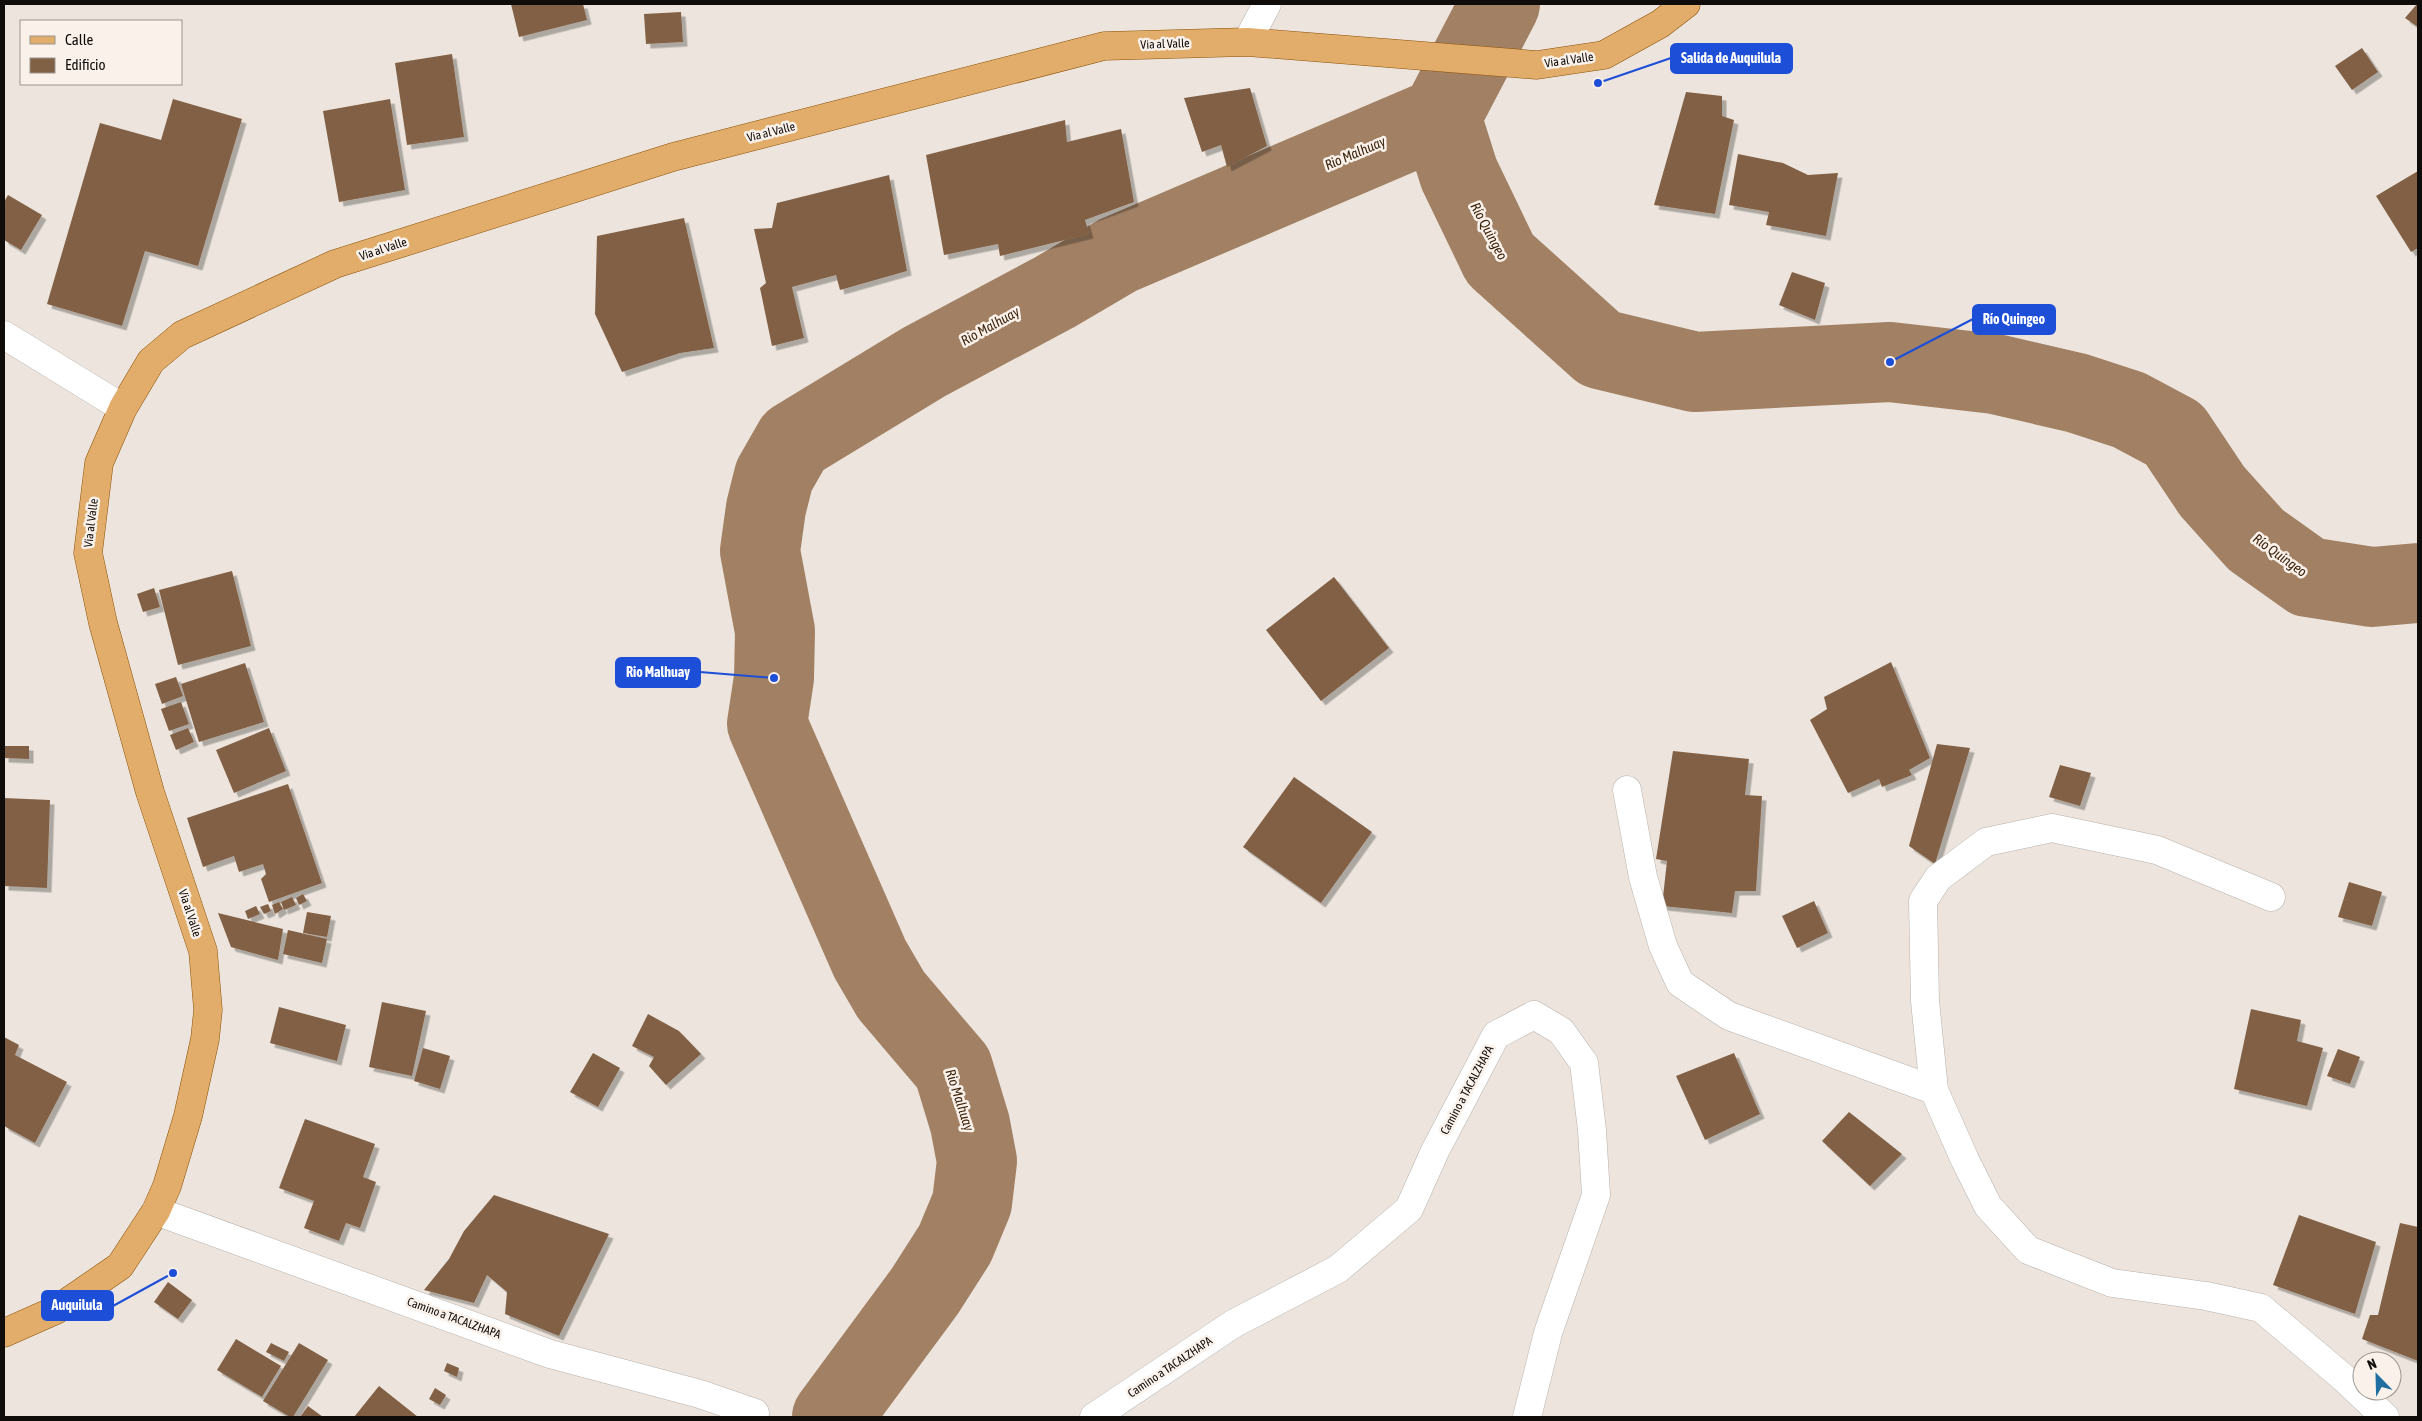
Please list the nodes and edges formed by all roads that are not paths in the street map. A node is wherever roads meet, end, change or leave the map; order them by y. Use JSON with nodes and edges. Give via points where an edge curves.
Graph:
{"nodes":[{"id":1,"x":1268,"y":4,"type":"edge"},
{"id":2,"x":1686,"y":4,"type":"edge"},
{"id":3,"x":1247,"y":42,"type":"junction"},
{"id":4,"x":4,"y":335,"type":"edge"},
{"id":5,"x":123,"y":408,"type":"junction"},
{"id":6,"x":1627,"y":790,"type":"dead end"},
{"id":7,"x":2271,"y":897,"type":"dead end"},
{"id":8,"x":1934,"y":1090,"type":"junction"},
{"id":9,"x":156,"y":1211,"type":"junction"},
{"id":10,"x":4,"y":1333,"type":"edge"},
{"id":11,"x":755,"y":1413,"type":"dead end"},
{"id":12,"x":1094,"y":1417,"type":"edge"},
{"id":13,"x":1527,"y":1417,"type":"edge"},
{"id":14,"x":2385,"y":1417,"type":"edge"}],
"edges":[{"from":1,"to":3,"type":"street"},
{"from":2,"to":3,"type":"main road","name":"Via al Valle","via":[[1660,24],[1604,55],[1537,65]]},
{"from":3,"to":5,"type":"main road","name":"Via al Valle","via":[[1104,46],[673,157],[335,264],[182,335],[151,360]]},
{"from":4,"to":5,"type":"street"},
{"from":5,"to":9,"type":"main road","name":"Via al Valle","via":[[99,463],[88,553],[103,623],[150,792],[203,951],[208,1010],[188,1116]]},
{"from":6,"to":8,"type":"street","via":[[1643,877],[1663,946],[1680,982],[1729,1016]]},
{"from":7,"to":8,"type":"street","via":[[2157,850],[2052,828],[1986,842],[1938,878],[1923,901],[1924,1001]]},
{"from":8,"to":14,"type":"street","via":[[1988,1206],[2028,1250],[2112,1283],[2206,1296],[2261,1308]]},
{"from":9,"to":10,"type":"main road","name":"Via al Valle","via":[[120,1266],[56,1310]]},
{"from":9,"to":11,"type":"street","name":"Camino a TACALZHAPA","via":[[550,1354],[700,1394]]},
{"from":12,"to":13,"type":"street","name":"Camino a TACALZHAPA","via":[[1234,1324],[1338,1269],[1409,1209],[1435,1150],[1496,1035],[1534,1015],[1562,1032],[1584,1064],[1596,1195],[1548,1334]]}]}
